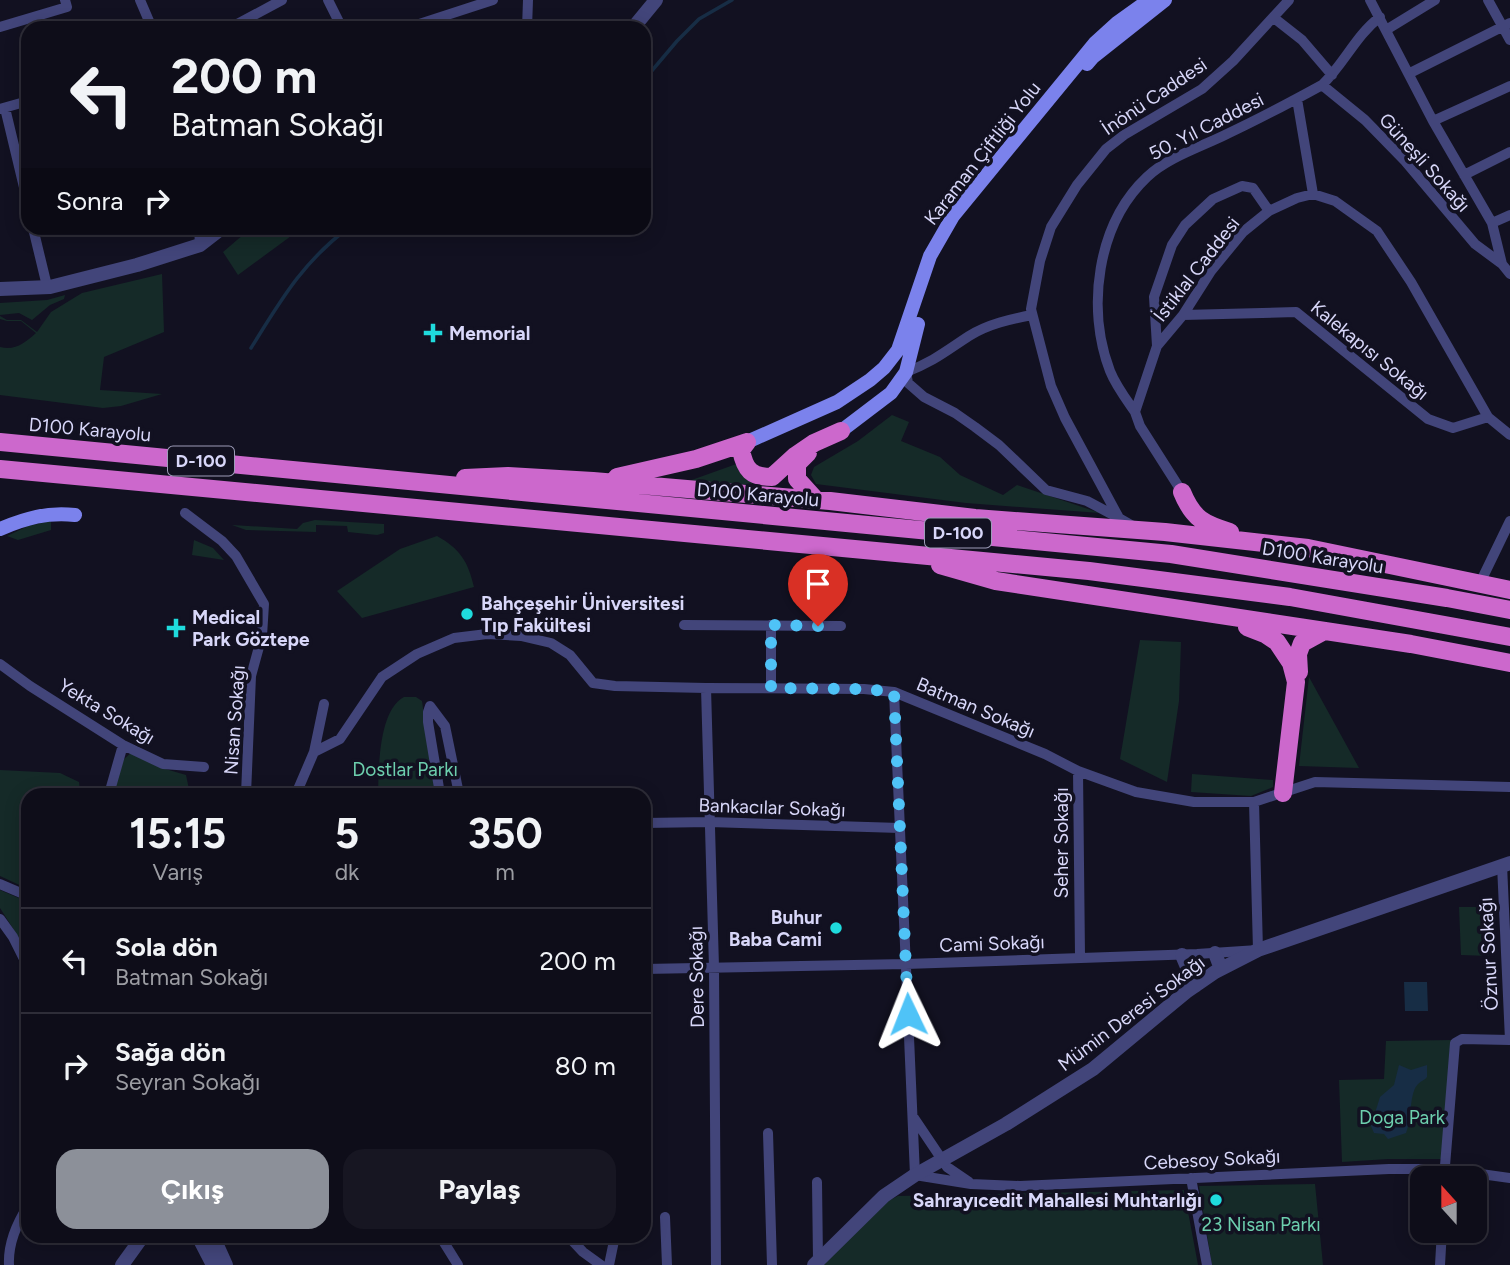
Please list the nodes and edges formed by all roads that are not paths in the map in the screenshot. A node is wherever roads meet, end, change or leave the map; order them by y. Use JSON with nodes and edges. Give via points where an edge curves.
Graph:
{"nodes":[{"id":1,"x":65,"y":0,"type":"edge"},
{"id":2,"x":140,"y":0,"type":"edge"},
{"id":3,"x":282,"y":0,"type":"edge"},
{"id":4,"x":328,"y":0,"type":"edge"},
{"id":5,"x":493,"y":0,"type":"edge"},
{"id":6,"x":528,"y":0,"type":"edge"},
{"id":7,"x":656,"y":0,"type":"edge"},
{"id":8,"x":1149,"y":0,"type":"edge"},
{"id":9,"x":1165,"y":0,"type":"edge"},
{"id":10,"x":1289,"y":0,"type":"edge"},
{"id":11,"x":1370,"y":0,"type":"edge"},
{"id":12,"x":1435,"y":0,"type":"edge"},
{"id":13,"x":1488,"y":0,"type":"edge"},
{"id":14,"x":1380,"y":17,"type":"junction"},
{"id":15,"x":1274,"y":18,"type":"junction"},
{"id":16,"x":149,"y":21,"type":"edge"},
{"id":17,"x":243,"y":21,"type":"edge"},
{"id":18,"x":338,"y":21,"type":"edge"},
{"id":19,"x":428,"y":21,"type":"edge"},
{"id":20,"x":527,"y":21,"type":"edge"},
{"id":21,"x":639,"y":21,"type":"edge"},
{"id":22,"x":1506,"y":24,"type":"edge"},
{"id":23,"x":0,"y":27,"type":"edge"},
{"id":24,"x":1387,"y":30,"type":"junction"},
{"id":25,"x":1510,"y":40,"type":"edge"},
{"id":26,"x":1410,"y":74,"type":"junction"},
{"id":27,"x":1332,"y":75,"type":"junction"},
{"id":28,"x":1322,"y":85,"type":"junction"},
{"id":29,"x":1510,"y":86,"type":"edge"},
{"id":30,"x":1297,"y":99,"type":"junction"},
{"id":31,"x":21,"y":103,"type":"edge"},
{"id":32,"x":2,"y":108,"type":"edge"},
{"id":33,"x":1433,"y":121,"type":"junction"},
{"id":34,"x":1510,"y":152,"type":"edge"},
{"id":35,"x":1464,"y":175,"type":"junction"},
{"id":36,"x":21,"y":176,"type":"edge"},
{"id":37,"x":1313,"y":194,"type":"junction"},
{"id":38,"x":1269,"y":211,"type":"junction"},
{"id":39,"x":1510,"y":215,"type":"edge"},
{"id":40,"x":1492,"y":223,"type":"junction"},
{"id":41,"x":35,"y":235,"type":"edge"},
{"id":42,"x":199,"y":235,"type":"edge"},
{"id":43,"x":213,"y":235,"type":"edge"},
{"id":44,"x":200,"y":245,"type":"junction"},
{"id":45,"x":1502,"y":264,"type":"junction"},
{"id":46,"x":1510,"y":274,"type":"edge"},
{"id":47,"x":47,"y":286,"type":"junction"},
{"id":48,"x":0,"y":289,"type":"edge"},
{"id":49,"x":1032,"y":315,"type":"junction"},
{"id":50,"x":1183,"y":315,"type":"junction"},
{"id":51,"x":1157,"y":346,"type":"junction"},
{"id":52,"x":906,"y":372,"type":"junction"},
{"id":53,"x":1135,"y":412,"type":"junction"},
{"id":54,"x":1488,"y":417,"type":"junction"},
{"id":55,"x":841,"y":431,"type":"junction"},
{"id":56,"x":1510,"y":435,"type":"edge"},
{"id":57,"x":0,"y":442,"type":"edge"},
{"id":58,"x":747,"y":442,"type":"junction"},
{"id":59,"x":0,"y":469,"type":"edge"},
{"id":60,"x":51,"y":475,"type":"junction"},
{"id":61,"x":0,"y":477,"type":"edge"},
{"id":62,"x":402,"y":480,"type":"junction"},
{"id":63,"x":593,"y":481,"type":"junction"},
{"id":64,"x":1182,"y":492,"type":"junction"},
{"id":65,"x":816,"y":500,"type":"junction"},
{"id":66,"x":185,"y":513,"type":"dead end"},
{"id":67,"x":75,"y":515,"type":"dead end"},
{"id":68,"x":1119,"y":518,"type":"junction"},
{"id":69,"x":1510,"y":521,"type":"edge"},
{"id":70,"x":1211,"y":526,"type":"junction"},
{"id":71,"x":0,"y":529,"type":"edge"},
{"id":72,"x":1141,"y":530,"type":"junction"},
{"id":73,"x":1165,"y":532,"type":"junction"},
{"id":74,"x":1186,"y":534,"type":"junction"},
{"id":75,"x":1274,"y":544,"type":"junction"},
{"id":76,"x":896,"y":553,"type":"junction"},
{"id":77,"x":1480,"y":583,"type":"junction"},
{"id":78,"x":1510,"y":590,"type":"edge"},
{"id":79,"x":1510,"y":610,"type":"edge"},
{"id":80,"x":1221,"y":616,"type":"junction"},
{"id":81,"x":684,"y":625,"type":"dead end"},
{"id":82,"x":771,"y":625,"type":"junction"},
{"id":83,"x":841,"y":626,"type":"dead end"},
{"id":84,"x":1324,"y":631,"type":"junction"},
{"id":85,"x":1510,"y":637,"type":"edge"},
{"id":86,"x":1510,"y":663,"type":"edge"},
{"id":87,"x":0,"y":664,"type":"edge"},
{"id":88,"x":706,"y":688,"type":"junction"},
{"id":89,"x":771,"y":688,"type":"junction"},
{"id":90,"x":894,"y":692,"type":"junction"},
{"id":91,"x":1297,"y":692,"type":"junction"},
{"id":92,"x":324,"y":704,"type":"dead end"},
{"id":93,"x":123,"y":745,"type":"junction"},
{"id":94,"x":314,"y":752,"type":"junction"},
{"id":95,"x":204,"y":767,"type":"dead end"},
{"id":96,"x":1078,"y":771,"type":"junction"},
{"id":97,"x":1510,"y":787,"type":"edge"},
{"id":98,"x":111,"y":788,"type":"edge"},
{"id":99,"x":246,"y":788,"type":"edge"},
{"id":100,"x":299,"y":788,"type":"edge"},
{"id":101,"x":439,"y":788,"type":"edge"},
{"id":102,"x":458,"y":788,"type":"edge"},
{"id":103,"x":1287,"y":792,"type":"junction"},
{"id":104,"x":1254,"y":802,"type":"junction"},
{"id":105,"x":710,"y":822,"type":"junction"},
{"id":106,"x":651,"y":823,"type":"edge"},
{"id":107,"x":900,"y":828,"type":"junction"},
{"id":108,"x":1506,"y":864,"type":"edge"},
{"id":109,"x":0,"y":884,"type":"edge"},
{"id":110,"x":21,"y":893,"type":"edge"},
{"id":111,"x":0,"y":919,"type":"edge"},
{"id":112,"x":1258,"y":950,"type":"junction"},
{"id":113,"x":21,"y":953,"type":"edge"},
{"id":114,"x":1215,"y":953,"type":"junction"},
{"id":115,"x":1182,"y":954,"type":"junction"},
{"id":116,"x":1080,"y":957,"type":"junction"},
{"id":117,"x":906,"y":964,"type":"junction"},
{"id":118,"x":715,"y":967,"type":"junction"},
{"id":119,"x":651,"y":969,"type":"edge"},
{"id":120,"x":1221,"y":969,"type":"junction"},
{"id":121,"x":1195,"y":986,"type":"junction"},
{"id":122,"x":1510,"y":1040,"type":"edge"},
{"id":123,"x":913,"y":1116,"type":"junction"},
{"id":124,"x":768,"y":1133,"type":"dead end"},
{"id":125,"x":944,"y":1164,"type":"junction"},
{"id":126,"x":1446,"y":1166,"type":"edge"},
{"id":127,"x":1410,"y":1170,"type":"edge"},
{"id":128,"x":915,"y":1175,"type":"junction"},
{"id":129,"x":1488,"y":1176,"type":"edge"},
{"id":130,"x":1191,"y":1178,"type":"junction"},
{"id":131,"x":1510,"y":1178,"type":"edge"},
{"id":132,"x":942,"y":1181,"type":"junction"},
{"id":133,"x":817,"y":1182,"type":"dead end"},
{"id":134,"x":971,"y":1184,"type":"junction"},
{"id":135,"x":665,"y":1217,"type":"dead end"},
{"id":136,"x":21,"y":1218,"type":"edge"},
{"id":137,"x":135,"y":1243,"type":"edge"},
{"id":138,"x":202,"y":1243,"type":"edge"},
{"id":139,"x":215,"y":1243,"type":"edge"},
{"id":140,"x":444,"y":1243,"type":"edge"},
{"id":141,"x":575,"y":1243,"type":"edge"},
{"id":142,"x":614,"y":1243,"type":"edge"},
{"id":143,"x":1441,"y":1243,"type":"edge"},
{"id":144,"x":816,"y":1262,"type":"edge"},
{"id":145,"x":9,"y":1265,"type":"edge"},
{"id":146,"x":122,"y":1265,"type":"edge"},
{"id":147,"x":213,"y":1265,"type":"edge"},
{"id":148,"x":226,"y":1265,"type":"edge"},
{"id":149,"x":458,"y":1265,"type":"edge"},
{"id":150,"x":601,"y":1265,"type":"edge"},
{"id":151,"x":609,"y":1265,"type":"edge"},
{"id":152,"x":667,"y":1265,"type":"edge"},
{"id":153,"x":716,"y":1265,"type":"edge"},
{"id":154,"x":772,"y":1265,"type":"edge"},
{"id":155,"x":1207,"y":1265,"type":"edge"},
{"id":156,"x":1439,"y":1265,"type":"edge"}],
"edges":[{"from":1,"to":23,"type":"street","via":[[67,7]]},
{"from":2,"to":16,"type":"street"},
{"from":3,"to":17,"type":"street"},
{"from":4,"to":18,"type":"street"},
{"from":5,"to":19,"type":"street"},
{"from":6,"to":20,"type":"street"},
{"from":7,"to":21,"type":"street"},
{"from":8,"to":58,"type":"main road","name":"Karaman Çiftliği Yolu","via":[[1095,43],[953,216],[930,256],[898,350],[884,368],[837,402]]},
{"from":9,"to":52,"type":"main road","via":[[1093,57],[965,215],[939,257]]},
{"from":10,"to":15,"type":"street","name":"İnönü Caddesi"},
{"from":11,"to":14,"type":"street"},
{"from":12,"to":24,"type":"street"},
{"from":13,"to":22,"type":"street"},
{"from":14,"to":24,"type":"street"},
{"from":14,"to":27,"type":"street","name":"50. Yıl Caddesi"},
{"from":15,"to":27,"type":"street","via":[[1302,40]]},
{"from":15,"to":49,"type":"street","name":"İnönü Caddesi","via":[[1202,89],[1106,149],[1077,184],[1051,228],[1036,273]]},
{"from":22,"to":25,"type":"street"},
{"from":22,"to":26,"type":"street"},
{"from":24,"to":26,"type":"street"},
{"from":26,"to":33,"type":"street"},
{"from":27,"to":28,"type":"street","name":"50. Yıl Caddesi"},
{"from":28,"to":30,"type":"street","name":"50. Yıl Caddesi"},
{"from":28,"to":45,"type":"street","name":"Güneşli Sokağı","via":[[1365,120],[1475,244]]},
{"from":29,"to":33,"type":"street"},
{"from":30,"to":37,"type":"street"},
{"from":30,"to":53,"type":"street","name":"50. Yıl Caddesi","via":[[1173,160],[1148,176],[1126,203],[1109,236],[1097,293],[1110,369]]},
{"from":31,"to":32,"type":"street"},
{"from":32,"to":36,"type":"street"},
{"from":33,"to":35,"type":"street"},
{"from":34,"to":35,"type":"street"},
{"from":35,"to":40,"type":"street"},
{"from":37,"to":38,"type":"street","name":"İstiklal Caddesi"},
{"from":37,"to":54,"type":"street","via":[[1335,201],[1377,231]]},
{"from":38,"to":50,"type":"street","name":"İstiklal Caddesi","via":[[1243,232]]},
{"from":38,"to":51,"type":"street","via":[[1252,188],[1242,186],[1213,199],[1185,225],[1172,245],[1154,297]]},
{"from":39,"to":40,"type":"street"},
{"from":40,"to":45,"type":"street"},
{"from":41,"to":47,"type":"street"},
{"from":42,"to":44,"type":"street"},
{"from":43,"to":44,"type":"street"},
{"from":44,"to":47,"type":"street"},
{"from":45,"to":46,"type":"street"},
{"from":47,"to":48,"type":"street"},
{"from":49,"to":52,"type":"street","via":[[1005,320],[969,336]]},
{"from":49,"to":68,"type":"street","name":"İnönü Caddesi","via":[[1055,397]]},
{"from":50,"to":51,"type":"street","name":"İstiklal Caddesi"},
{"from":50,"to":54,"type":"street","name":"Kalekapısı Sokağı","via":[[1296,313],[1429,419],[1453,428]]},
{"from":51,"to":53,"type":"street","name":"İstiklal Caddesi"},
{"from":52,"to":55,"type":"main road","via":[[891,393]]},
{"from":52,"to":68,"type":"street","via":[[908,383],[999,445],[1046,490],[1087,501]]},
{"from":53,"to":64,"type":"street"},
{"from":54,"to":56,"type":"street"},
{"from":55,"to":58,"type":"highway","via":[[814,443],[772,477],[750,472],[741,450]]},
{"from":55,"to":65,"type":"highway","via":[[797,464],[797,479]]},
{"from":57,"to":62,"type":"highway","name":"D100 Karayolu","number":"D-100"},
{"from":58,"to":63,"type":"highway","via":[[681,463]]},
{"from":59,"to":60,"type":"highway","number":"D-100"},
{"from":60,"to":61,"type":"highway"},
{"from":60,"to":76,"type":"highway","number":"D-100"},
{"from":62,"to":63,"type":"highway","via":[[508,476]]},
{"from":62,"to":79,"type":"highway","name":"D100 Karayolu","number":"D-100","via":[[1171,554]]},
{"from":63,"to":65,"type":"highway"},
{"from":64,"to":70,"type":"highway","via":[[1195,516]]},
{"from":64,"to":73,"type":"highway","via":[[1182,517]]},
{"from":65,"to":72,"type":"highway"},
{"from":66,"to":99,"type":"street","name":"Nisan Sokağı","via":[[236,556],[264,604],[262,636],[251,676]]},
{"from":67,"to":71,"type":"main road","via":[[30,517]]},
{"from":68,"to":72,"type":"street"},
{"from":69,"to":77,"type":"street"},
{"from":70,"to":74,"type":"highway","via":[[1208,531]]},
{"from":70,"to":75,"type":"highway"},
{"from":72,"to":73,"type":"highway"},
{"from":73,"to":74,"type":"highway"},
{"from":74,"to":75,"type":"highway"},
{"from":75,"to":77,"type":"highway"},
{"from":76,"to":80,"type":"highway","via":[[996,581]]},
{"from":76,"to":85,"type":"highway","number":"D-100","via":[[1230,589]]},
{"from":77,"to":78,"type":"highway"},
{"from":80,"to":84,"type":"highway"},
{"from":80,"to":91,"type":"highway","via":[[1277,642],[1291,663]]},
{"from":81,"to":82,"type":"street"},
{"from":82,"to":83,"type":"street"},
{"from":82,"to":89,"type":"street"},
{"from":84,"to":86,"type":"highway"},
{"from":84,"to":91,"type":"highway","via":[[1302,643]]},
{"from":87,"to":93,"type":"street","name":"Yekta Sokağı"},
{"from":88,"to":89,"type":"street","name":"Batman Sokağı"},
{"from":88,"to":94,"type":"street","name":"Batman Sokağı","via":[[593,683],[570,655],[551,643],[487,634],[454,638],[416,654],[382,677],[340,739]]},
{"from":88,"to":105,"type":"street","name":"Dere Sokağı"},
{"from":89,"to":90,"type":"street","name":"Batman Sokağı"},
{"from":90,"to":96,"type":"street","name":"Batman Sokağı"},
{"from":90,"to":107,"type":"street"},
{"from":91,"to":103,"type":"highway"},
{"from":92,"to":94,"type":"street"},
{"from":93,"to":95,"type":"street","name":"Yekta Sokağı","via":[[163,764]]},
{"from":93,"to":98,"type":"street"},
{"from":94,"to":100,"type":"street"},
{"from":96,"to":104,"type":"street","name":"Batman Sokağı","via":[[1136,792],[1194,802]]},
{"from":96,"to":116,"type":"street","name":"Seher Sokağı"},
{"from":97,"to":103,"type":"street","name":"Batman Sokağı","via":[[1315,782]]},
{"from":101,"to":102,"type":"street","via":[[428,722],[430,706],[445,726]]},
{"from":103,"to":104,"type":"street","name":"Batman Sokağı"},
{"from":104,"to":112,"type":"street"},
{"from":105,"to":106,"type":"street","name":"Bankacılar Sokağı"},
{"from":105,"to":107,"type":"street","name":"Bankacılar Sokağı"},
{"from":105,"to":118,"type":"street","name":"Dere Sokağı"},
{"from":107,"to":117,"type":"street"},
{"from":108,"to":112,"type":"street","name":"Mümin Deresi Sokağı"},
{"from":108,"to":122,"type":"street","name":"Öznur Sokağı"},
{"from":109,"to":110,"type":"street"},
{"from":111,"to":113,"type":"street"},
{"from":112,"to":114,"type":"street","name":"Cami Sokağı"},
{"from":112,"to":120,"type":"street","name":"Mümin Deresi Sokağı"},
{"from":114,"to":115,"type":"street","name":"Cami Sokağı"},
{"from":114,"to":120,"type":"street"},
{"from":115,"to":116,"type":"street","name":"Cami Sokağı"},
{"from":115,"to":121,"type":"street"},
{"from":116,"to":117,"type":"street","name":"Cami Sokağı"},
{"from":117,"to":118,"type":"street","name":"Cami Sokağı"},
{"from":117,"to":123,"type":"street"},
{"from":118,"to":119,"type":"street","name":"Cami Sokağı"},
{"from":118,"to":153,"type":"street","name":"Dere Sokağı"},
{"from":120,"to":121,"type":"street","name":"Mümin Deresi Sokağı"},
{"from":121,"to":125,"type":"street","name":"Mümin Deresi Sokağı","via":[[1093,1069]]},
{"from":122,"to":126,"type":"street","via":[[1462,1038],[1455,1043]]},
{"from":123,"to":125,"type":"street"},
{"from":123,"to":128,"type":"street"},
{"from":124,"to":154,"type":"street"},
{"from":125,"to":128,"type":"street","name":"Mümin Deresi Sokağı"},
{"from":125,"to":132,"type":"street","via":[[947,1174]]},
{"from":125,"to":134,"type":"street"},
{"from":127,"to":130,"type":"street","name":"Cebesoy Sokağı"},
{"from":128,"to":132,"type":"street","name":"Cebesoy Sokağı"},
{"from":128,"to":144,"type":"street","name":"Mümin Deresi Sokağı","via":[[884,1196]]},
{"from":129,"to":131,"type":"street","name":"Cebesoy Sokağı"},
{"from":130,"to":134,"type":"street","name":"Cebesoy Sokağı"},
{"from":130,"to":155,"type":"street"},
{"from":132,"to":134,"type":"street","name":"Cebesoy Sokağı"},
{"from":133,"to":144,"type":"street"},
{"from":135,"to":152,"type":"street"},
{"from":136,"to":145,"type":"street"},
{"from":137,"to":146,"type":"street"},
{"from":138,"to":147,"type":"street"},
{"from":139,"to":148,"type":"street"},
{"from":140,"to":149,"type":"street"},
{"from":141,"to":150,"type":"street"},
{"from":142,"to":151,"type":"street"},
{"from":143,"to":156,"type":"street"}]}
